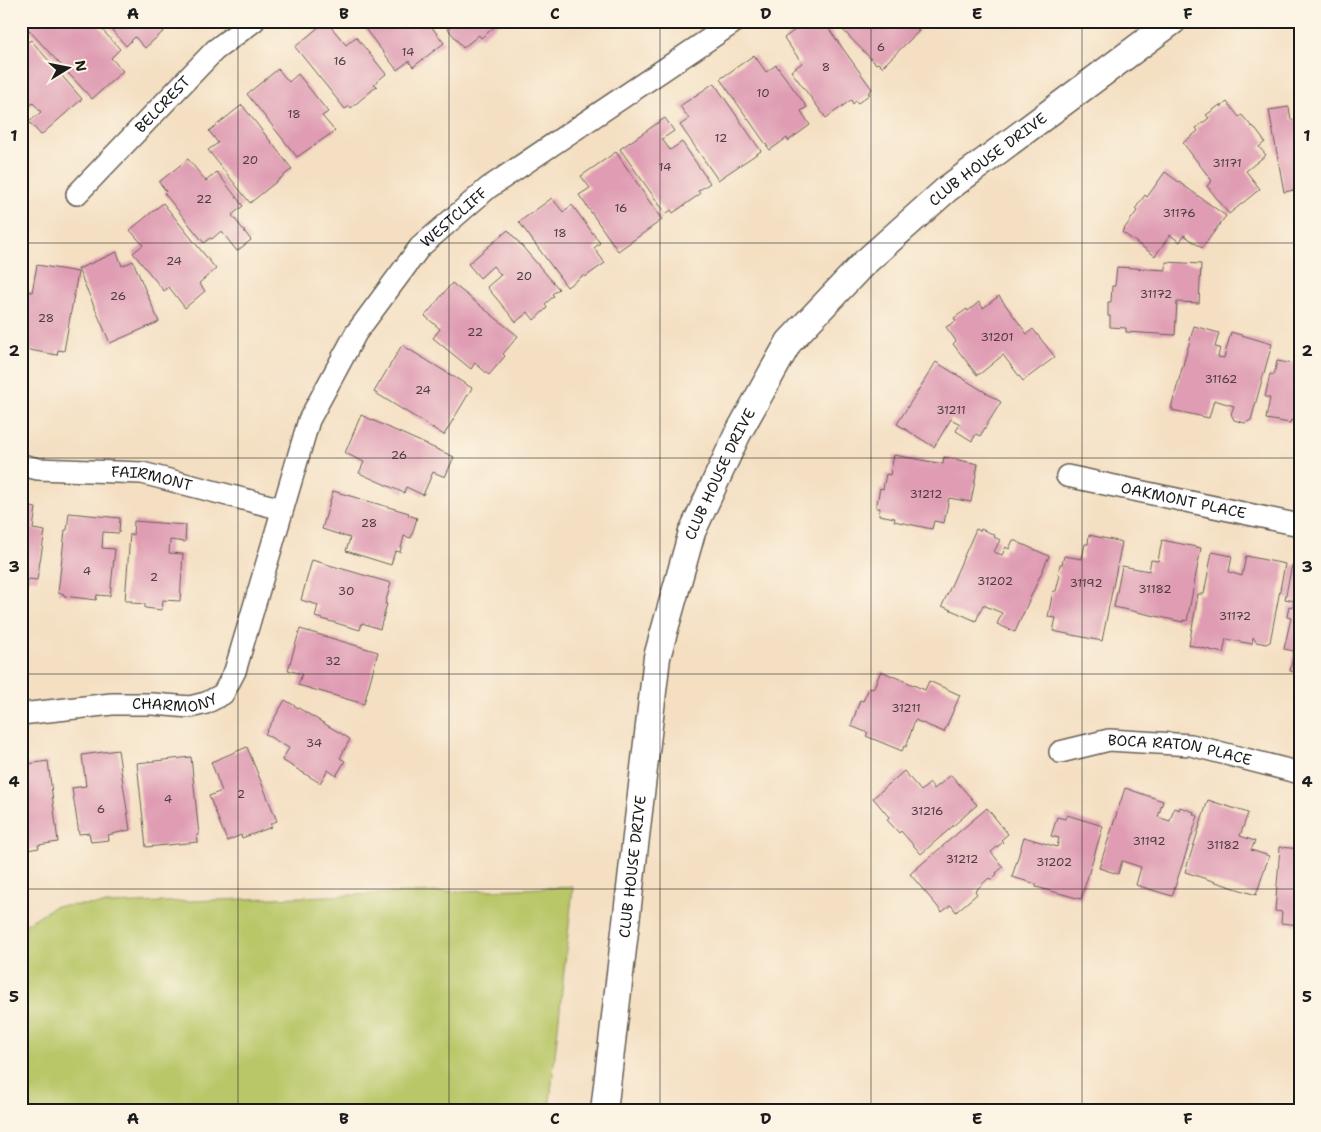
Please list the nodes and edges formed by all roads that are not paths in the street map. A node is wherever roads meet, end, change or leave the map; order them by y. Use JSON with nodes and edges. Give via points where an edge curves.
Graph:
{"nodes":[{"id":1,"x":254,"y":21,"type":"edge"},
{"id":2,"x":736,"y":21,"type":"edge"},
{"id":3,"x":1173,"y":21,"type":"edge"},
{"id":4,"x":77,"y":194,"type":"dead end"},
{"id":5,"x":21,"y":465,"type":"edge"},
{"id":6,"x":1066,"y":476,"type":"dead end"},
{"id":7,"x":282,"y":509,"type":"junction"},
{"id":8,"x":1300,"y":525,"type":"edge"},
{"id":9,"x":21,"y":714,"type":"edge"},
{"id":10,"x":1060,"y":752,"type":"dead end"},
{"id":11,"x":1300,"y":772,"type":"edge"},
{"id":12,"x":604,"y":1111,"type":"edge"}],
"edges":[{"from":1,"to":4,"type":"street","name":"BELCREST","via":[[215,50]]},
{"from":2,"to":7,"type":"street","name":"WESTCLIFF","via":[[488,188],[420,246],[356,332],[309,420]]},
{"from":3,"to":12,"type":"street","name":"CLUB HOUSE DRIVE","via":[[947,189],[862,266],[789,342],[737,434],[692,532],[657,657]]},
{"from":5,"to":7,"type":"street","name":"FAIRMONT","via":[[38,469],[142,474]]},
{"from":6,"to":8,"type":"street","name":"OAKMONT PLACE"},
{"from":7,"to":9,"type":"street","name":"CHARMONY","via":[[235,671],[223,694],[190,707],[112,704]]},
{"from":10,"to":11,"type":"street","name":"BOCA RATON PLACE","via":[[1109,740],[1191,745]]}]}
